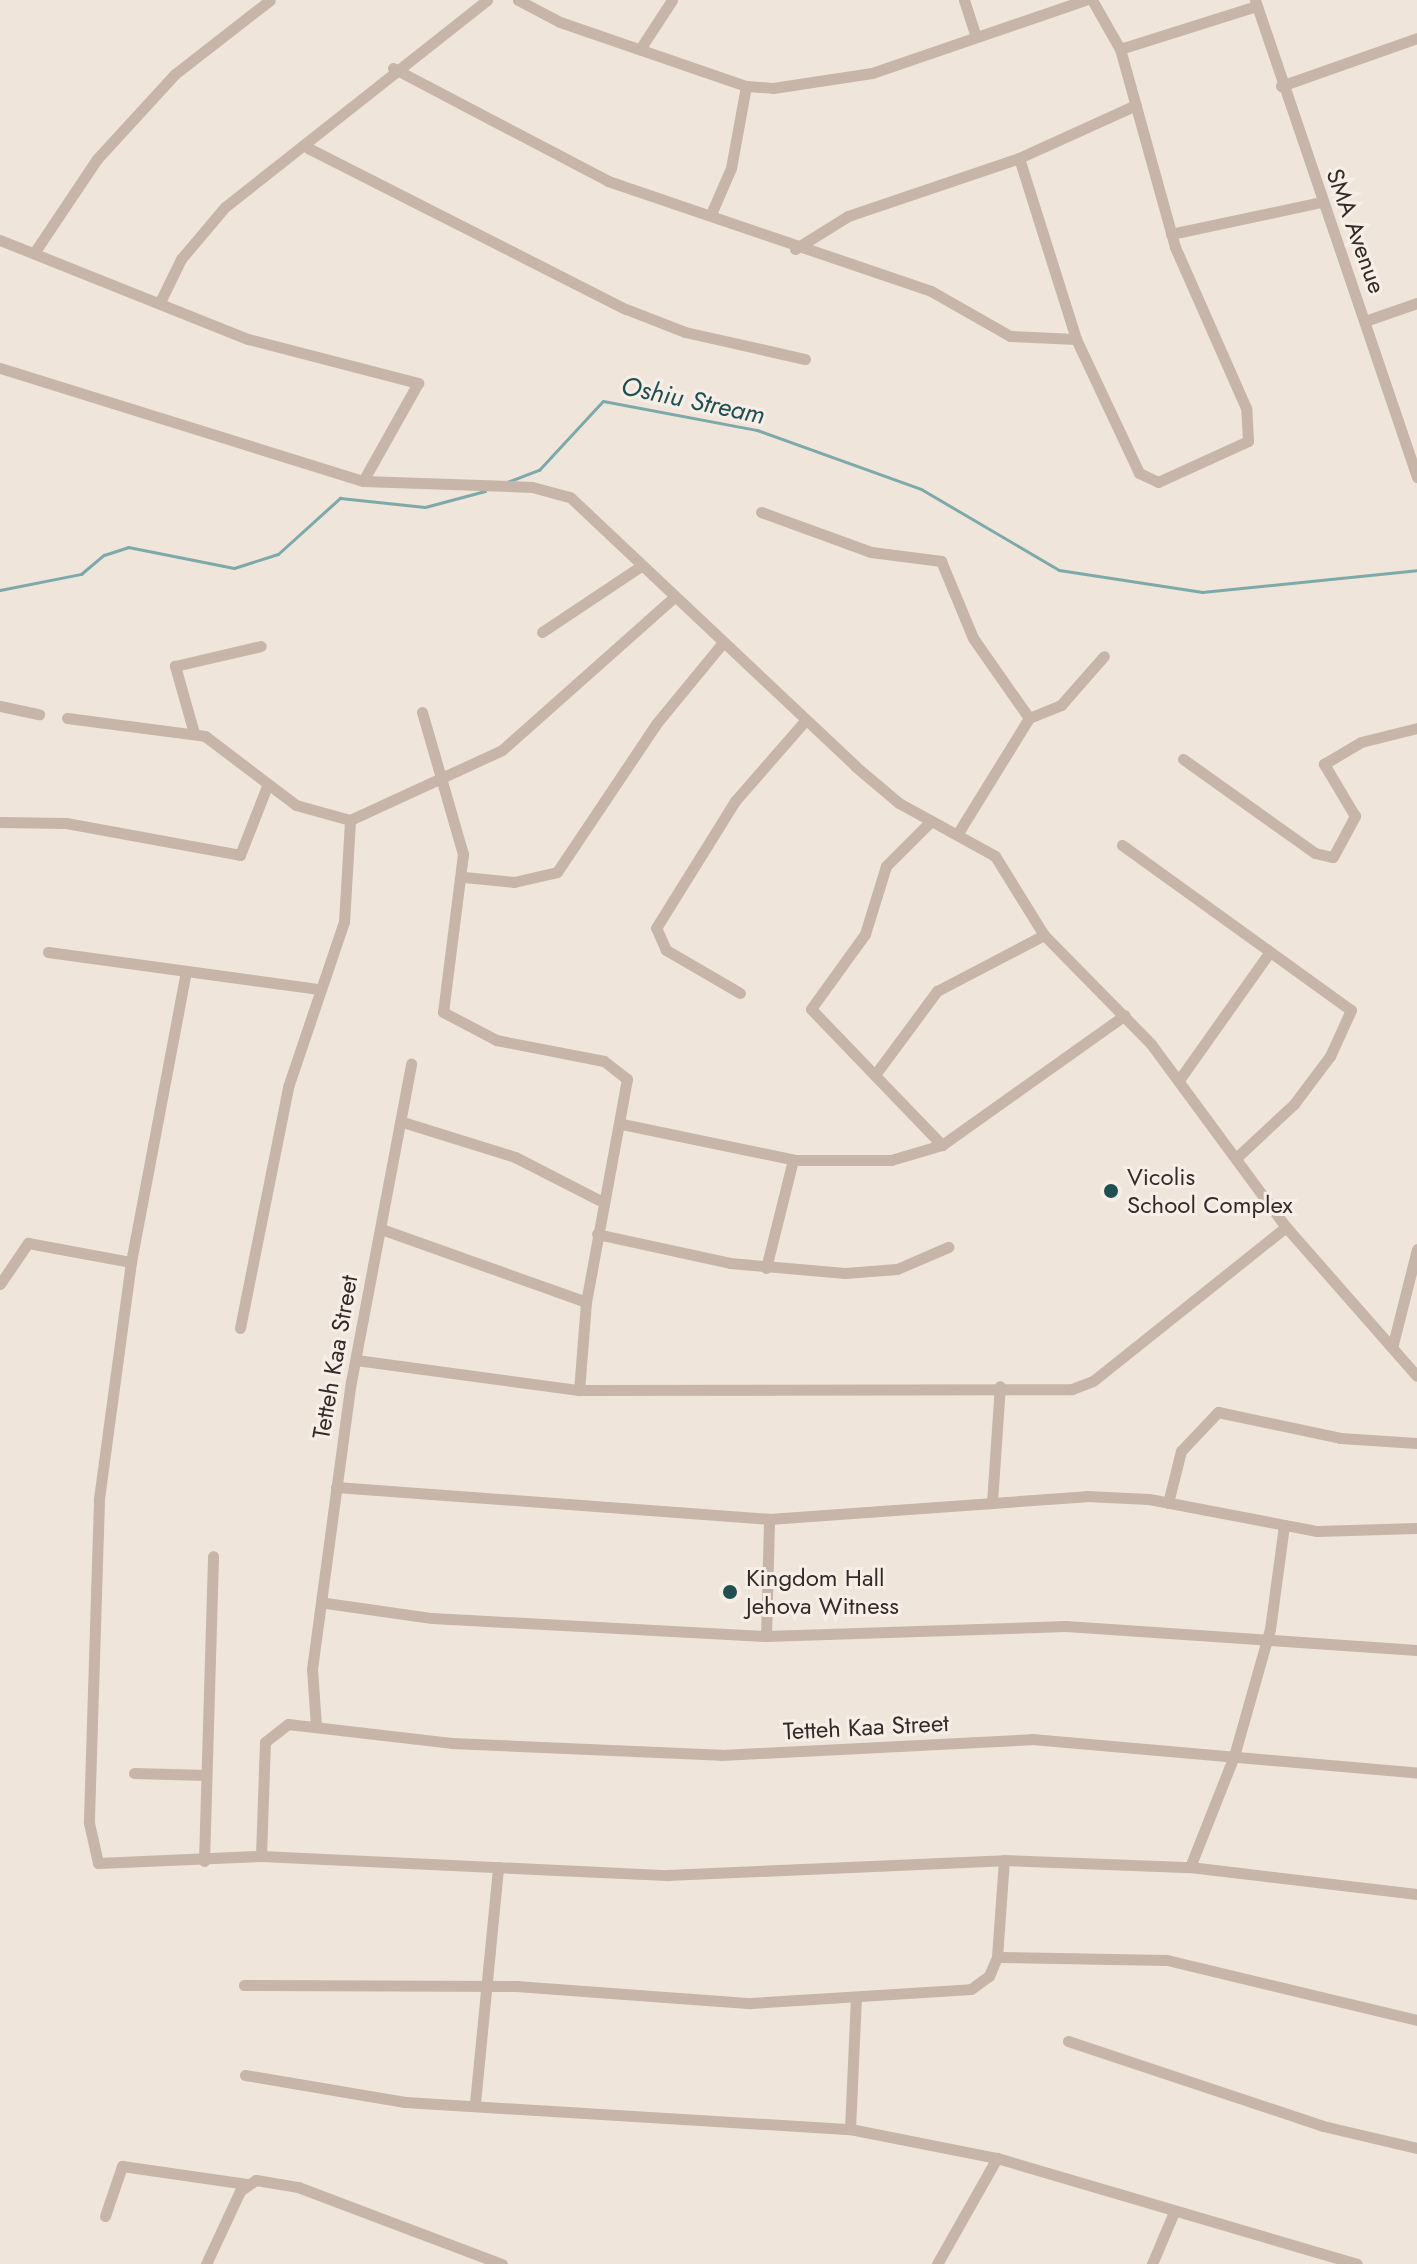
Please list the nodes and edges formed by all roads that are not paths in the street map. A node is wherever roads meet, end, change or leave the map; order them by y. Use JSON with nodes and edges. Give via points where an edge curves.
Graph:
{"nodes":[{"id":1,"x":270,"y":0,"type":"edge"},
{"id":2,"x":487,"y":0,"type":"edge"},
{"id":3,"x":518,"y":0,"type":"edge"},
{"id":4,"x":672,"y":0,"type":"edge"},
{"id":5,"x":964,"y":0,"type":"edge"},
{"id":6,"x":1085,"y":0,"type":"edge"},
{"id":7,"x":1092,"y":0,"type":"edge"},
{"id":8,"x":1255,"y":3,"type":"edge"},
{"id":9,"x":975,"y":33,"type":"junction"},
{"id":10,"x":1417,"y":38,"type":"edge"},
{"id":11,"x":642,"y":46,"type":"junction"},
{"id":12,"x":1120,"y":49,"type":"junction"},
{"id":13,"x":393,"y":68,"type":"junction"},
{"id":14,"x":746,"y":86,"type":"junction"},
{"id":15,"x":1281,"y":86,"type":"junction"},
{"id":16,"x":1136,"y":105,"type":"junction"},
{"id":17,"x":308,"y":148,"type":"junction"},
{"id":18,"x":1019,"y":158,"type":"junction"},
{"id":19,"x":1322,"y":202,"type":"junction"},
{"id":20,"x":711,"y":214,"type":"junction"},
{"id":21,"x":1171,"y":234,"type":"junction"},
{"id":22,"x":0,"y":240,"type":"edge"},
{"id":23,"x":795,"y":249,"type":"junction"},
{"id":24,"x":36,"y":250,"type":"junction"},
{"id":25,"x":161,"y":300,"type":"junction"},
{"id":26,"x":1417,"y":303,"type":"edge"},
{"id":27,"x":1365,"y":321,"type":"junction"},
{"id":28,"x":1076,"y":339,"type":"junction"},
{"id":29,"x":805,"y":359,"type":"dead end"},
{"id":30,"x":0,"y":368,"type":"edge"},
{"id":31,"x":1412,"y":442,"type":"edge"},
{"id":32,"x":1417,"y":477,"type":"edge"},
{"id":33,"x":363,"y":481,"type":"junction"},
{"id":34,"x":761,"y":512,"type":"dead end"},
{"id":35,"x":641,"y":566,"type":"junction"},
{"id":36,"x":671,"y":600,"type":"junction"},
{"id":37,"x":542,"y":632,"type":"dead end"},
{"id":38,"x":261,"y":646,"type":"dead end"},
{"id":39,"x":720,"y":646,"type":"junction"},
{"id":40,"x":1104,"y":656,"type":"dead end"},
{"id":41,"x":0,"y":706,"type":"edge"},
{"id":42,"x":422,"y":712,"type":"dead end"},
{"id":43,"x":39,"y":714,"type":"dead end"},
{"id":44,"x":67,"y":718,"type":"dead end"},
{"id":45,"x":1029,"y":718,"type":"junction"},
{"id":46,"x":804,"y":722,"type":"junction"},
{"id":47,"x":1417,"y":728,"type":"edge"},
{"id":48,"x":194,"y":733,"type":"junction"},
{"id":49,"x":1183,"y":759,"type":"dead end"},
{"id":50,"x":440,"y":782,"type":"junction"},
{"id":51,"x":267,"y":786,"type":"junction"},
{"id":52,"x":350,"y":820,"type":"junction"},
{"id":53,"x":931,"y":821,"type":"junction"},
{"id":54,"x":0,"y":822,"type":"edge"},
{"id":55,"x":958,"y":833,"type":"junction"},
{"id":56,"x":1122,"y":845,"type":"dead end"},
{"id":57,"x":464,"y":877,"type":"junction"},
{"id":58,"x":1044,"y":935,"type":"junction"},
{"id":59,"x":48,"y":952,"type":"dead end"},
{"id":60,"x":1269,"y":953,"type":"junction"},
{"id":61,"x":186,"y":971,"type":"junction"},
{"id":62,"x":317,"y":989,"type":"junction"},
{"id":63,"x":740,"y":993,"type":"dead end"},
{"id":64,"x":1125,"y":1015,"type":"junction"},
{"id":65,"x":411,"y":1064,"type":"dead end"},
{"id":66,"x":877,"y":1072,"type":"junction"},
{"id":67,"x":1179,"y":1080,"type":"junction"},
{"id":68,"x":406,"y":1123,"type":"junction"},
{"id":69,"x":622,"y":1124,"type":"junction"},
{"id":70,"x":942,"y":1145,"type":"junction"},
{"id":71,"x":1236,"y":1158,"type":"junction"},
{"id":72,"x":793,"y":1160,"type":"junction"},
{"id":73,"x":603,"y":1202,"type":"junction"},
{"id":74,"x":1286,"y":1227,"type":"junction"},
{"id":75,"x":384,"y":1230,"type":"junction"},
{"id":76,"x":597,"y":1234,"type":"junction"},
{"id":77,"x":948,"y":1247,"type":"dead end"},
{"id":78,"x":1417,"y":1249,"type":"edge"},
{"id":79,"x":131,"y":1262,"type":"junction"},
{"id":80,"x":766,"y":1268,"type":"junction"},
{"id":81,"x":0,"y":1284,"type":"edge"},
{"id":82,"x":586,"y":1302,"type":"junction"},
{"id":83,"x":240,"y":1328,"type":"dead end"},
{"id":84,"x":1392,"y":1348,"type":"junction"},
{"id":85,"x":356,"y":1360,"type":"junction"},
{"id":86,"x":1417,"y":1376,"type":"edge"},
{"id":87,"x":1000,"y":1386,"type":"junction"},
{"id":88,"x":579,"y":1390,"type":"junction"},
{"id":89,"x":1417,"y":1443,"type":"edge"},
{"id":90,"x":336,"y":1487,"type":"junction"},
{"id":91,"x":992,"y":1502,"type":"junction"},
{"id":92,"x":1168,"y":1503,"type":"junction"},
{"id":93,"x":769,"y":1519,"type":"junction"},
{"id":94,"x":1284,"y":1525,"type":"junction"},
{"id":95,"x":1417,"y":1528,"type":"edge"},
{"id":96,"x":213,"y":1556,"type":"dead end"},
{"id":97,"x":326,"y":1603,"type":"junction"},
{"id":98,"x":766,"y":1636,"type":"junction"},
{"id":99,"x":1267,"y":1636,"type":"junction"},
{"id":100,"x":1417,"y":1650,"type":"edge"},
{"id":101,"x":316,"y":1726,"type":"junction"},
{"id":102,"x":1234,"y":1756,"type":"junction"},
{"id":103,"x":134,"y":1773,"type":"dead end"},
{"id":104,"x":1417,"y":1773,"type":"edge"},
{"id":105,"x":206,"y":1775,"type":"junction"},
{"id":106,"x":261,"y":1856,"type":"junction"},
{"id":107,"x":1004,"y":1860,"type":"junction"},
{"id":108,"x":204,"y":1861,"type":"junction"},
{"id":109,"x":498,"y":1867,"type":"junction"},
{"id":110,"x":1190,"y":1867,"type":"junction"},
{"id":111,"x":1417,"y":1894,"type":"edge"},
{"id":112,"x":997,"y":1957,"type":"junction"},
{"id":113,"x":244,"y":1985,"type":"dead end"},
{"id":114,"x":482,"y":1985,"type":"junction"},
{"id":115,"x":856,"y":1998,"type":"junction"},
{"id":116,"x":1417,"y":2020,"type":"edge"},
{"id":117,"x":1068,"y":2041,"type":"dead end"},
{"id":118,"x":245,"y":2075,"type":"dead end"},
{"id":119,"x":475,"y":2103,"type":"junction"},
{"id":120,"x":850,"y":2129,"type":"junction"},
{"id":121,"x":1417,"y":2148,"type":"edge"},
{"id":122,"x":997,"y":2158,"type":"junction"},
{"id":123,"x":247,"y":2184,"type":"junction"},
{"id":124,"x":1174,"y":2212,"type":"junction"},
{"id":125,"x":105,"y":2216,"type":"dead end"},
{"id":126,"x":206,"y":2264,"type":"edge"},
{"id":127,"x":502,"y":2264,"type":"edge"},
{"id":128,"x":937,"y":2264,"type":"edge"},
{"id":129,"x":1152,"y":2264,"type":"edge"},
{"id":130,"x":1357,"y":2264,"type":"edge"}],
"edges":[{"from":1,"to":24,"type":"street","via":[[175,74],[97,159]]},
{"from":2,"to":13,"type":"street"},
{"from":3,"to":11,"type":"street","via":[[560,22]]},
{"from":4,"to":11,"type":"street"},
{"from":5,"to":9,"type":"street"},
{"from":6,"to":9,"type":"street"},
{"from":7,"to":12,"type":"street"},
{"from":8,"to":12,"type":"street"},
{"from":8,"to":15,"type":"street","name":"SMA Avenue"},
{"from":9,"to":14,"type":"street","via":[[850,79]]},
{"from":10,"to":15,"type":"street"},
{"from":11,"to":14,"type":"street"},
{"from":12,"to":16,"type":"street"},
{"from":13,"to":17,"type":"street"},
{"from":13,"to":20,"type":"street","via":[[608,181]]},
{"from":14,"to":20,"type":"street","via":[[731,168]]},
{"from":15,"to":19,"type":"street","name":"SMA Avenue"},
{"from":16,"to":18,"type":"street"},
{"from":16,"to":21,"type":"street"},
{"from":17,"to":25,"type":"street","via":[[225,207],[181,259]]},
{"from":17,"to":29,"type":"street","via":[[626,309],[685,332]]},
{"from":18,"to":23,"type":"street","via":[[875,205]]},
{"from":18,"to":28,"type":"street"},
{"from":19,"to":21,"type":"street"},
{"from":19,"to":27,"type":"street","name":"SMA Avenue"},
{"from":20,"to":23,"type":"street"},
{"from":21,"to":28,"type":"street","via":[[1246,408],[1248,441],[1208,465],[1148,481]]},
{"from":22,"to":24,"type":"street"},
{"from":23,"to":28,"type":"street","via":[[945,297],[1010,336]]},
{"from":24,"to":25,"type":"street","via":[[93,280]]},
{"from":25,"to":33,"type":"street","via":[[248,339],[418,383]]},
{"from":26,"to":27,"type":"street"},
{"from":27,"to":31,"type":"street","name":"SMA Avenue"},
{"from":30,"to":33,"type":"street"},
{"from":31,"to":32,"type":"street","name":"SMA Avenue"},
{"from":33,"to":35,"type":"street","via":[[509,486],[570,497]]},
{"from":34,"to":45,"type":"street","via":[[871,552],[941,561],[973,638]]},
{"from":35,"to":36,"type":"street"},
{"from":35,"to":37,"type":"street"},
{"from":36,"to":39,"type":"street"},
{"from":36,"to":50,"type":"street","via":[[502,750]]},
{"from":38,"to":48,"type":"street","via":[[175,666]]},
{"from":39,"to":46,"type":"street"},
{"from":39,"to":57,"type":"street","via":[[656,724],[557,872],[514,882]]},
{"from":40,"to":45,"type":"street","via":[[1061,705]]},
{"from":41,"to":43,"type":"street"},
{"from":42,"to":50,"type":"street"},
{"from":44,"to":48,"type":"street"},
{"from":45,"to":55,"type":"street"},
{"from":46,"to":53,"type":"street"},
{"from":46,"to":63,"type":"street","via":[[735,801],[656,928],[666,950]]},
{"from":47,"to":49,"type":"street","via":[[1361,742],[1324,764],[1355,816],[1333,857],[1315,853]]},
{"from":48,"to":51,"type":"street"},
{"from":50,"to":52,"type":"street"},
{"from":50,"to":57,"type":"street"},
{"from":51,"to":52,"type":"street","via":[[315,813]]},
{"from":51,"to":54,"type":"street","via":[[240,855],[66,823]]},
{"from":52,"to":62,"type":"street","via":[[344,922]]},
{"from":53,"to":55,"type":"street"},
{"from":53,"to":66,"type":"street","via":[[886,866],[865,934],[811,1009],[815,1021]]},
{"from":55,"to":58,"type":"street","via":[[995,856]]},
{"from":56,"to":60,"type":"street"},
{"from":57,"to":69,"type":"street","via":[[439,996],[443,1012],[496,1040],[620,1069],[629,1092]]},
{"from":58,"to":64,"type":"street"},
{"from":58,"to":66,"type":"street","via":[[937,991]]},
{"from":59,"to":61,"type":"street"},
{"from":60,"to":67,"type":"street"},
{"from":60,"to":71,"type":"street","via":[[1341,996],[1351,1010],[1330,1056],[1294,1104]]},
{"from":61,"to":62,"type":"street"},
{"from":61,"to":79,"type":"street"},
{"from":62,"to":83,"type":"street","via":[[288,1087]]},
{"from":64,"to":67,"type":"street"},
{"from":64,"to":70,"type":"street"},
{"from":65,"to":68,"type":"street","name":"Tetteh Kaa Street"},
{"from":66,"to":70,"type":"street"},
{"from":67,"to":71,"type":"street"},
{"from":68,"to":73,"type":"street","via":[[515,1157]]},
{"from":68,"to":75,"type":"street","name":"Tetteh Kaa Street"},
{"from":69,"to":72,"type":"street"},
{"from":69,"to":73,"type":"street"},
{"from":70,"to":72,"type":"street","via":[[861,1165]]},
{"from":71,"to":74,"type":"street"},
{"from":72,"to":80,"type":"street"},
{"from":73,"to":76,"type":"street"},
{"from":74,"to":84,"type":"street"},
{"from":74,"to":87,"type":"street","via":[[1093,1381],[1049,1391]]},
{"from":75,"to":82,"type":"street"},
{"from":75,"to":85,"type":"street","name":"Tetteh Kaa Street"},
{"from":76,"to":80,"type":"street"},
{"from":76,"to":82,"type":"street"},
{"from":77,"to":80,"type":"street","via":[[874,1273]]},
{"from":78,"to":84,"type":"street"},
{"from":79,"to":81,"type":"street","via":[[28,1243]]},
{"from":79,"to":108,"type":"street","via":[[99,1500],[91,1842],[105,1866]]},
{"from":82,"to":88,"type":"street"},
{"from":84,"to":86,"type":"street"},
{"from":85,"to":88,"type":"street"},
{"from":85,"to":90,"type":"street","name":"Tetteh Kaa Street"},
{"from":87,"to":88,"type":"street","via":[[801,1394]]},
{"from":87,"to":91,"type":"street"},
{"from":89,"to":92,"type":"street","via":[[1340,1438],[1218,1412],[1181,1451]]},
{"from":90,"to":93,"type":"street"},
{"from":90,"to":97,"type":"street","name":"Tetteh Kaa Street"},
{"from":91,"to":92,"type":"street","via":[[1086,1496]]},
{"from":91,"to":93,"type":"street"},
{"from":92,"to":94,"type":"street"},
{"from":93,"to":98,"type":"street"},
{"from":94,"to":95,"type":"street"},
{"from":94,"to":99,"type":"street","via":[[1279,1595]]},
{"from":96,"to":105,"type":"street"},
{"from":97,"to":98,"type":"street","via":[[432,1618]]},
{"from":97,"to":101,"type":"street","name":"Tetteh Kaa Street","via":[[311,1683]]},
{"from":98,"to":99,"type":"street","via":[[949,1625]]},
{"from":99,"to":100,"type":"street"},
{"from":99,"to":102,"type":"street"},
{"from":101,"to":102,"type":"street","name":"Tetteh Kaa Street","via":[[451,1743],[721,1755],[1032,1739],[1196,1759]]},
{"from":101,"to":106,"type":"street","name":"Tetteh Kaa Street","via":[[288,1724],[265,1742]]},
{"from":102,"to":104,"type":"street","name":"Tetteh Kaa Street"},
{"from":102,"to":110,"type":"street"},
{"from":103,"to":105,"type":"street"},
{"from":105,"to":108,"type":"street"},
{"from":106,"to":108,"type":"street"},
{"from":106,"to":109,"type":"street"},
{"from":107,"to":109,"type":"street","via":[[667,1875]]},
{"from":107,"to":110,"type":"street"},
{"from":107,"to":112,"type":"street"},
{"from":109,"to":114,"type":"street"},
{"from":110,"to":111,"type":"street"},
{"from":112,"to":115,"type":"street","via":[[989,1976],[971,1989]]},
{"from":112,"to":116,"type":"street","via":[[1167,1960]]},
{"from":113,"to":114,"type":"street"},
{"from":114,"to":115,"type":"street","via":[[670,2001]]},
{"from":114,"to":119,"type":"street"},
{"from":115,"to":120,"type":"street"},
{"from":117,"to":121,"type":"street","via":[[1323,2126]]},
{"from":118,"to":119,"type":"street","via":[[405,2102]]},
{"from":119,"to":120,"type":"street"},
{"from":120,"to":122,"type":"street"},
{"from":122,"to":124,"type":"street"},
{"from":122,"to":128,"type":"street"},
{"from":123,"to":125,"type":"street","via":[[122,2166]]},
{"from":123,"to":126,"type":"street"},
{"from":123,"to":127,"type":"street","via":[[298,2187]]},
{"from":124,"to":129,"type":"street"},
{"from":124,"to":130,"type":"street"}]}
